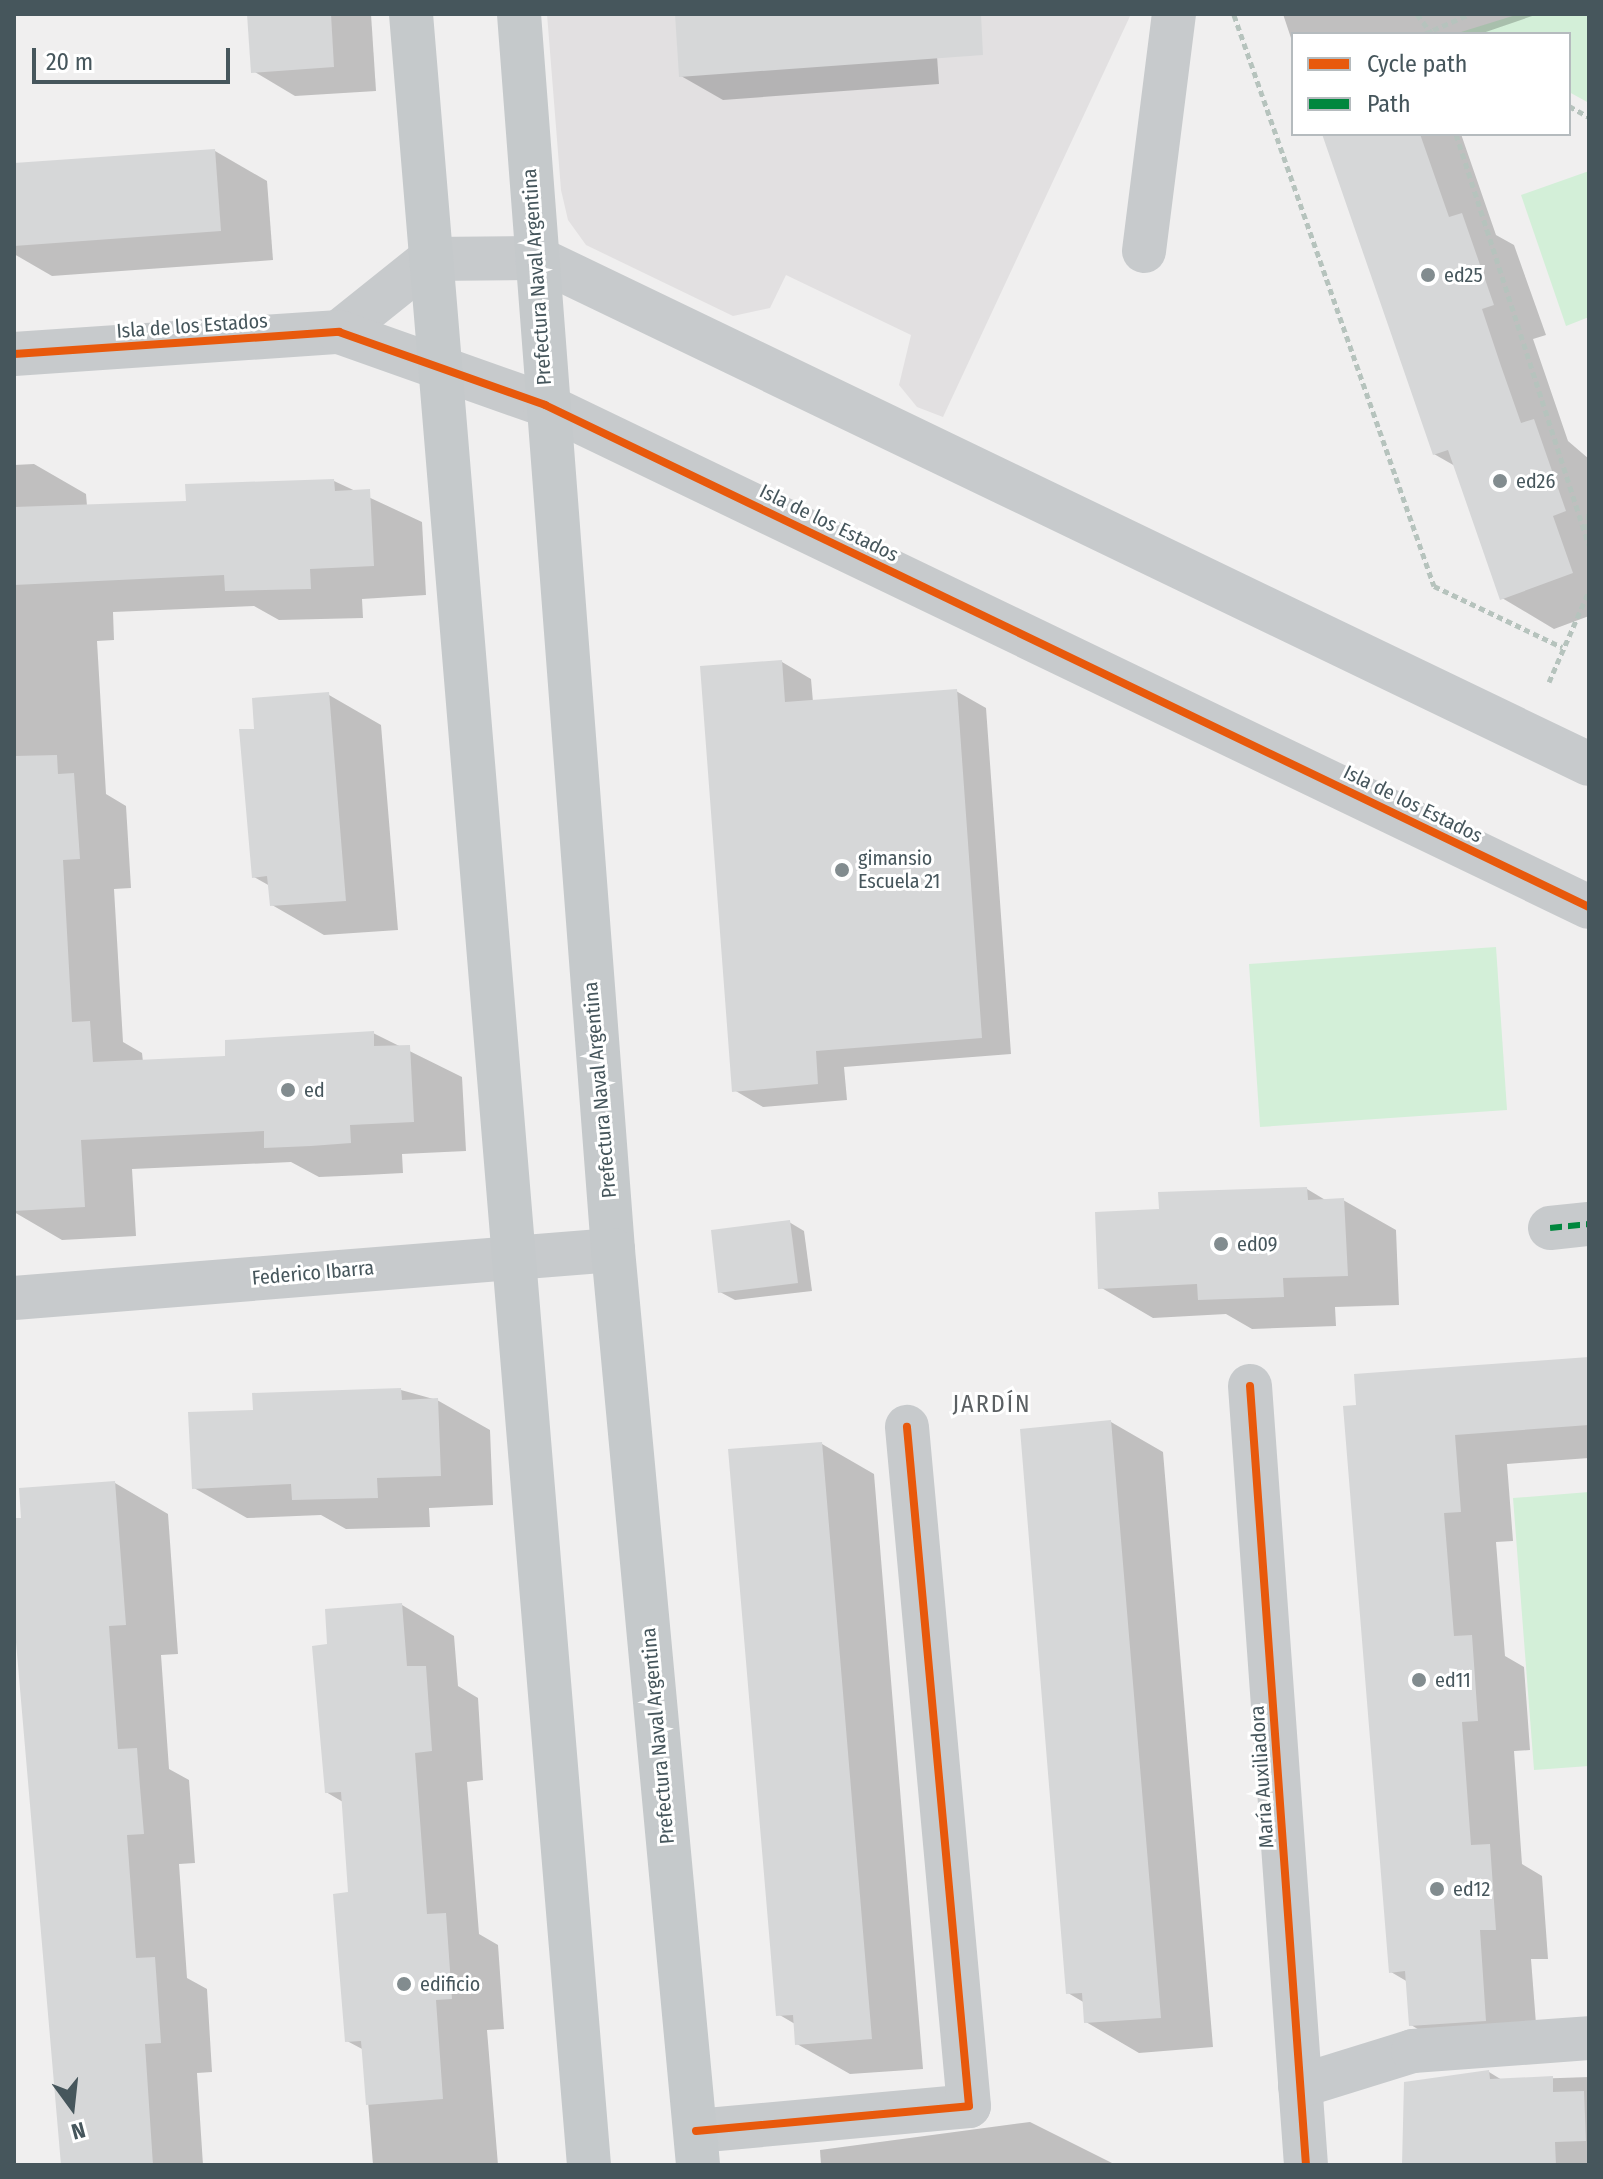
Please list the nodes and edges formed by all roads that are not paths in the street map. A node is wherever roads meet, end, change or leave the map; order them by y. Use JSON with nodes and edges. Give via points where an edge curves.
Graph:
{"nodes":[{"id":1,"x":411,"y":14,"type":"edge"},
{"id":2,"x":519,"y":14,"type":"edge"},
{"id":3,"x":1174,"y":14,"type":"edge"},
{"id":4,"x":1144,"y":251,"type":"dead end"},
{"id":5,"x":537,"y":258,"type":"junction"},
{"id":6,"x":430,"y":259,"type":"junction"},
{"id":7,"x":339,"y":332,"type":"junction"},
{"id":8,"x":14,"y":354,"type":"edge"},
{"id":9,"x":439,"y":372,"type":"junction"},
{"id":10,"x":545,"y":405,"type":"junction"},
{"id":11,"x":1589,"y":764,"type":"edge"},
{"id":12,"x":1589,"y":907,"type":"edge"},
{"id":13,"x":613,"y":1250,"type":"junction"},
{"id":14,"x":510,"y":1256,"type":"junction"},
{"id":15,"x":14,"y":1298,"type":"edge"},
{"id":16,"x":1250,"y":1386,"type":"dead end"},
{"id":17,"x":907,"y":1427,"type":"dead end"},
{"id":18,"x":1589,"y":2038,"type":"edge"},
{"id":19,"x":1300,"y":2086,"type":"junction"},
{"id":20,"x":697,"y":2148,"type":"edge"},
{"id":21,"x":589,"y":2165,"type":"edge"},
{"id":22,"x":1306,"y":2165,"type":"edge"}],
"edges":[{"from":1,"to":6,"type":"main road"},
{"from":2,"to":5,"type":"main road","name":"Prefectura Naval Argentina"},
{"from":3,"to":4,"type":"street"},
{"from":5,"to":6,"type":"street"},
{"from":5,"to":10,"type":"main road","name":"Prefectura Naval Argentina"},
{"from":5,"to":11,"type":"street"},
{"from":6,"to":7,"type":"street"},
{"from":6,"to":9,"type":"main road"},
{"from":7,"to":8,"type":"street","name":"Isla de los Estados"},
{"from":7,"to":9,"type":"street","name":"Isla de los Estados"},
{"from":9,"to":10,"type":"street","name":"Isla de los Estados"},
{"from":9,"to":14,"type":"main road"},
{"from":10,"to":12,"type":"street","name":"Isla de los Estados"},
{"from":10,"to":13,"type":"main road","name":"Prefectura Naval Argentina"},
{"from":13,"to":14,"type":"street","name":"Federico Ibarra"},
{"from":13,"to":20,"type":"main road","name":"Prefectura Naval Argentina"},
{"from":14,"to":15,"type":"street","name":"Federico Ibarra"},
{"from":14,"to":21,"type":"main road"},
{"from":16,"to":19,"type":"street","name":"María Auxiliadora"},
{"from":17,"to":20,"type":"street","via":[[969,2106]]},
{"from":18,"to":19,"type":"street","via":[[1413,2051]]},
{"from":19,"to":22,"type":"street","name":"María Auxiliadora"}]}
